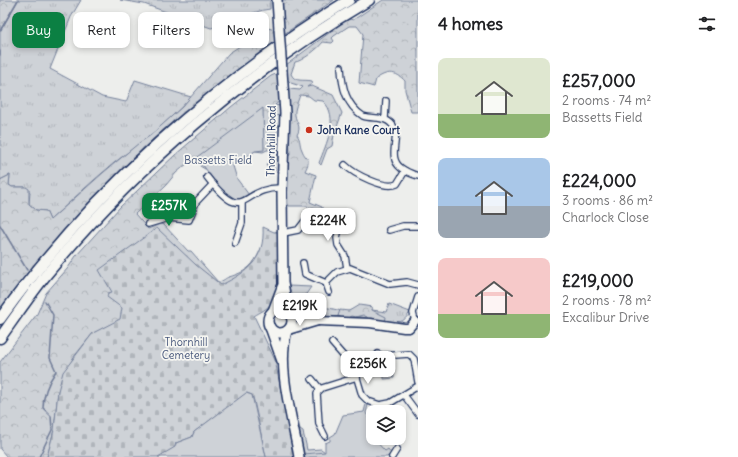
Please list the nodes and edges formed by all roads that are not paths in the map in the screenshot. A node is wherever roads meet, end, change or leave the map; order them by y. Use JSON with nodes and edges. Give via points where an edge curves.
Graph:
{"nodes":[{"id":1,"x":277,"y":0,"type":"edge"},
{"id":2,"x":349,"y":0,"type":"edge"},
{"id":3,"x":369,"y":0,"type":"edge"},
{"id":4,"x":341,"y":67,"type":"dead end"},
{"id":5,"x":386,"y":101,"type":"dead end"},
{"id":6,"x":385,"y":119,"type":"junction"},
{"id":7,"x":345,"y":165,"type":"dead end"},
{"id":8,"x":405,"y":171,"type":"junction"},
{"id":9,"x":418,"y":176,"type":"edge"},
{"id":10,"x":207,"y":178,"type":"dead end"},
{"id":11,"x":213,"y":184,"type":"junction"},
{"id":12,"x":282,"y":188,"type":"junction"},
{"id":13,"x":242,"y":203,"type":"junction"},
{"id":14,"x":342,"y":214,"type":"dead end"},
{"id":15,"x":305,"y":221,"type":"dead end"},
{"id":16,"x":148,"y":224,"type":"dead end"},
{"id":17,"x":418,"y":226,"type":"edge"},
{"id":18,"x":389,"y":230,"type":"dead end"},
{"id":19,"x":283,"y":233,"type":"junction"},
{"id":20,"x":235,"y":243,"type":"dead end"},
{"id":21,"x":303,"y":263,"type":"dead end"},
{"id":22,"x":347,"y":268,"type":"junction"},
{"id":23,"x":283,"y":283,"type":"junction"},
{"id":24,"x":326,"y":284,"type":"junction"},
{"id":25,"x":418,"y":285,"type":"edge"},
{"id":26,"x":329,"y":292,"type":"dead end"},
{"id":27,"x":418,"y":297,"type":"edge"},
{"id":28,"x":418,"y":302,"type":"edge"},
{"id":29,"x":273,"y":311,"type":"junction"},
{"id":30,"x":288,"y":312,"type":"junction"},
{"id":31,"x":0,"y":318,"type":"edge"},
{"id":32,"x":318,"y":321,"type":"junction"},
{"id":33,"x":417,"y":321,"type":"edge"},
{"id":34,"x":270,"y":327,"type":"junction"},
{"id":35,"x":287,"y":330,"type":"junction"},
{"id":36,"x":0,"y":338,"type":"edge"},
{"id":37,"x":332,"y":343,"type":"dead end"},
{"id":38,"x":378,"y":354,"type":"dead end"},
{"id":39,"x":284,"y":364,"type":"junction"},
{"id":40,"x":357,"y":377,"type":"junction"},
{"id":41,"x":312,"y":379,"type":"dead end"},
{"id":42,"x":418,"y":382,"type":"edge"},
{"id":43,"x":418,"y":386,"type":"edge"},
{"id":44,"x":320,"y":389,"type":"junction"},
{"id":45,"x":404,"y":396,"type":"junction"},
{"id":46,"x":418,"y":414,"type":"edge"},
{"id":47,"x":325,"y":436,"type":"dead end"},
{"id":48,"x":396,"y":449,"type":"dead end"},
{"id":49,"x":299,"y":457,"type":"edge"},
{"id":50,"x":392,"y":457,"type":"edge"}],
"edges":[{"from":1,"to":12,"type":"main road","name":"Thornhill Road","bridge":true,"via":[[285,123]]},
{"from":2,"to":31,"type":"highway","via":[[237,77],[160,142],[68,234]]},
{"from":3,"to":36,"type":"highway","via":[[321,30],[254,78],[161,154],[102,212],[46,275]]},
{"from":4,"to":6,"type":"street","via":[[344,93],[358,112],[366,117]]},
{"from":5,"to":6,"type":"street"},
{"from":6,"to":8,"type":"street","via":[[396,130],[394,158]]},
{"from":7,"to":8,"type":"street","via":[[356,174],[387,186],[397,184]]},
{"from":8,"to":9,"type":"street"},
{"from":10,"to":11,"type":"street"},
{"from":11,"to":13,"type":"street","via":[[227,198]]},
{"from":11,"to":16,"type":"street","via":[[196,202],[189,220],[168,218]]},
{"from":12,"to":13,"type":"street","via":[[263,190]]},
{"from":12,"to":19,"type":"main road","name":"Thornhill Road"},
{"from":13,"to":20,"type":"street","via":[[242,223]]},
{"from":14,"to":22,"type":"street","via":[[336,238],[345,256]]},
{"from":15,"to":19,"type":"street","via":[[298,230]]},
{"from":17,"to":18,"type":"street","via":[[403,226]]},
{"from":19,"to":23,"type":"main road","name":"Thornhill Road"},
{"from":21,"to":24,"type":"street","via":[[304,274]]},
{"from":22,"to":24,"type":"street","via":[[334,273]]},
{"from":22,"to":25,"type":"street","via":[[353,268],[390,284],[406,282]]},
{"from":23,"to":29,"type":"main road","name":"Thornhill Road"},
{"from":23,"to":30,"type":"main road","name":"Thornhill Road"},
{"from":24,"to":26,"type":"street"},
{"from":27,"to":28,"type":"street"},
{"from":28,"to":33,"type":"street","via":[[413,313]]},
{"from":29,"to":30,"type":"main road","via":[[281,309]]},
{"from":29,"to":34,"type":"main road","name":"Thornhill Road","via":[[268,319]]},
{"from":30,"to":32,"type":"street"},
{"from":30,"to":35,"type":"main road","name":"Thornhill Road","via":[[292,322]]},
{"from":32,"to":33,"type":"street","via":[[408,328]]},
{"from":32,"to":35,"type":"street"},
{"from":34,"to":35,"type":"main road","via":[[278,332]]},
{"from":34,"to":39,"type":"main road","name":"Thornhill Road"},
{"from":35,"to":39,"type":"main road","name":"Thornhill Road"},
{"from":37,"to":40,"type":"street","via":[[351,364]]},
{"from":38,"to":42,"type":"street","via":[[410,354],[414,359]]},
{"from":39,"to":49,"type":"main road","name":"Thornhill Road"},
{"from":40,"to":44,"type":"street"},
{"from":40,"to":45,"type":"street","via":[[362,395],[372,403],[386,404]]},
{"from":41,"to":44,"type":"street"},
{"from":43,"to":45,"type":"street"},
{"from":44,"to":47,"type":"street","via":[[316,395],[319,424]]},
{"from":45,"to":46,"type":"street"},
{"from":48,"to":50,"type":"street"}]}
